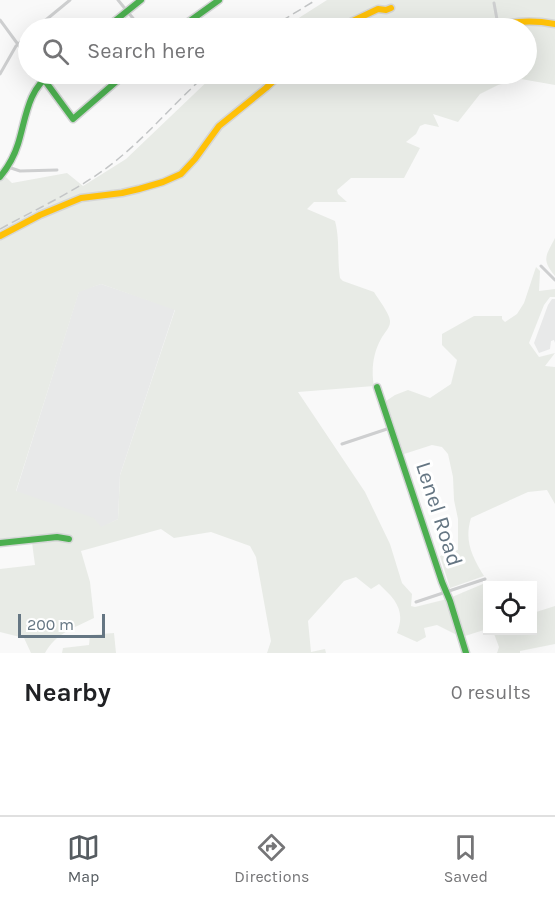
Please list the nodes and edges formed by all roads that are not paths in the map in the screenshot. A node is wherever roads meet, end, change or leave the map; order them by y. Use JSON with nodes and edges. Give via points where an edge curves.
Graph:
{"nodes":[{"id":1,"x":70,"y":0,"type":"edge"},
{"id":2,"x":118,"y":0,"type":"edge"},
{"id":3,"x":141,"y":0,"type":"edge"},
{"id":4,"x":219,"y":0,"type":"edge"},
{"id":5,"x":494,"y":3,"type":"dead end"},
{"id":6,"x":391,"y":8,"type":"dead end"},
{"id":7,"x":127,"y":11,"type":"junction"},
{"id":8,"x":48,"y":18,"type":"edge"},
{"id":9,"x":118,"y":18,"type":"edge"},
{"id":10,"x":133,"y":18,"type":"edge"},
{"id":11,"x":194,"y":18,"type":"edge"},
{"id":12,"x":359,"y":18,"type":"edge"},
{"id":13,"x":497,"y":18,"type":"edge"},
{"id":14,"x":0,"y":20,"type":"edge"},
{"id":15,"x":537,"y":21,"type":"edge"},
{"id":16,"x":555,"y":24,"type":"edge"},
{"id":17,"x":18,"y":44,"type":"joint"},
{"id":18,"x":0,"y":74,"type":"edge"},
{"id":19,"x":38,"y":84,"type":"edge"},
{"id":20,"x":48,"y":84,"type":"edge"},
{"id":21,"x":114,"y":84,"type":"edge"},
{"id":22,"x":270,"y":84,"type":"edge"},
{"id":23,"x":8,"y":167,"type":"junction"},
{"id":24,"x":57,"y":170,"type":"dead end"},
{"id":25,"x":0,"y":177,"type":"edge"},
{"id":26,"x":0,"y":236,"type":"edge"},
{"id":27,"x":541,"y":266,"type":"dead end"},
{"id":28,"x":555,"y":280,"type":"edge"},
{"id":29,"x":377,"y":387,"type":"dead end"},
{"id":30,"x":392,"y":428,"type":"junction"},
{"id":31,"x":342,"y":444,"type":"dead end"},
{"id":32,"x":69,"y":539,"type":"dead end"},
{"id":33,"x":0,"y":543,"type":"edge"},
{"id":34,"x":485,"y":579,"type":"dead end"},
{"id":35,"x":446,"y":591,"type":"junction"},
{"id":36,"x":416,"y":602,"type":"dead end"},
{"id":37,"x":466,"y":653,"type":"edge"}],
"edges":[{"from":1,"to":8,"type":"street"},
{"from":2,"to":7,"type":"street"},
{"from":3,"to":7,"type":"street"},
{"from":4,"to":11,"type":"street"},
{"from":5,"to":13,"type":"street"},
{"from":6,"to":12,"type":"street"},
{"from":7,"to":9,"type":"street"},
{"from":7,"to":10,"type":"street"},
{"from":14,"to":17,"type":"street"},
{"from":15,"to":16,"type":"street"},
{"from":17,"to":18,"type":"street"},
{"from":19,"to":23,"type":"street"},
{"from":20,"to":21,"type":"street","via":[[74,119]]},
{"from":22,"to":26,"type":"street","via":[[219,126],[181,174],[139,189],[76,200]]},
{"from":23,"to":24,"type":"street","via":[[20,171]]},
{"from":23,"to":25,"type":"street"},
{"from":27,"to":28,"type":"street"},
{"from":29,"to":30,"type":"street","name":"Lenel Road"},
{"from":30,"to":31,"type":"street"},
{"from":30,"to":35,"type":"street","name":"Lenel Road"},
{"from":32,"to":33,"type":"street"},
{"from":34,"to":35,"type":"street"},
{"from":35,"to":36,"type":"street"},
{"from":35,"to":37,"type":"street","name":"Lenel Road"}]}
